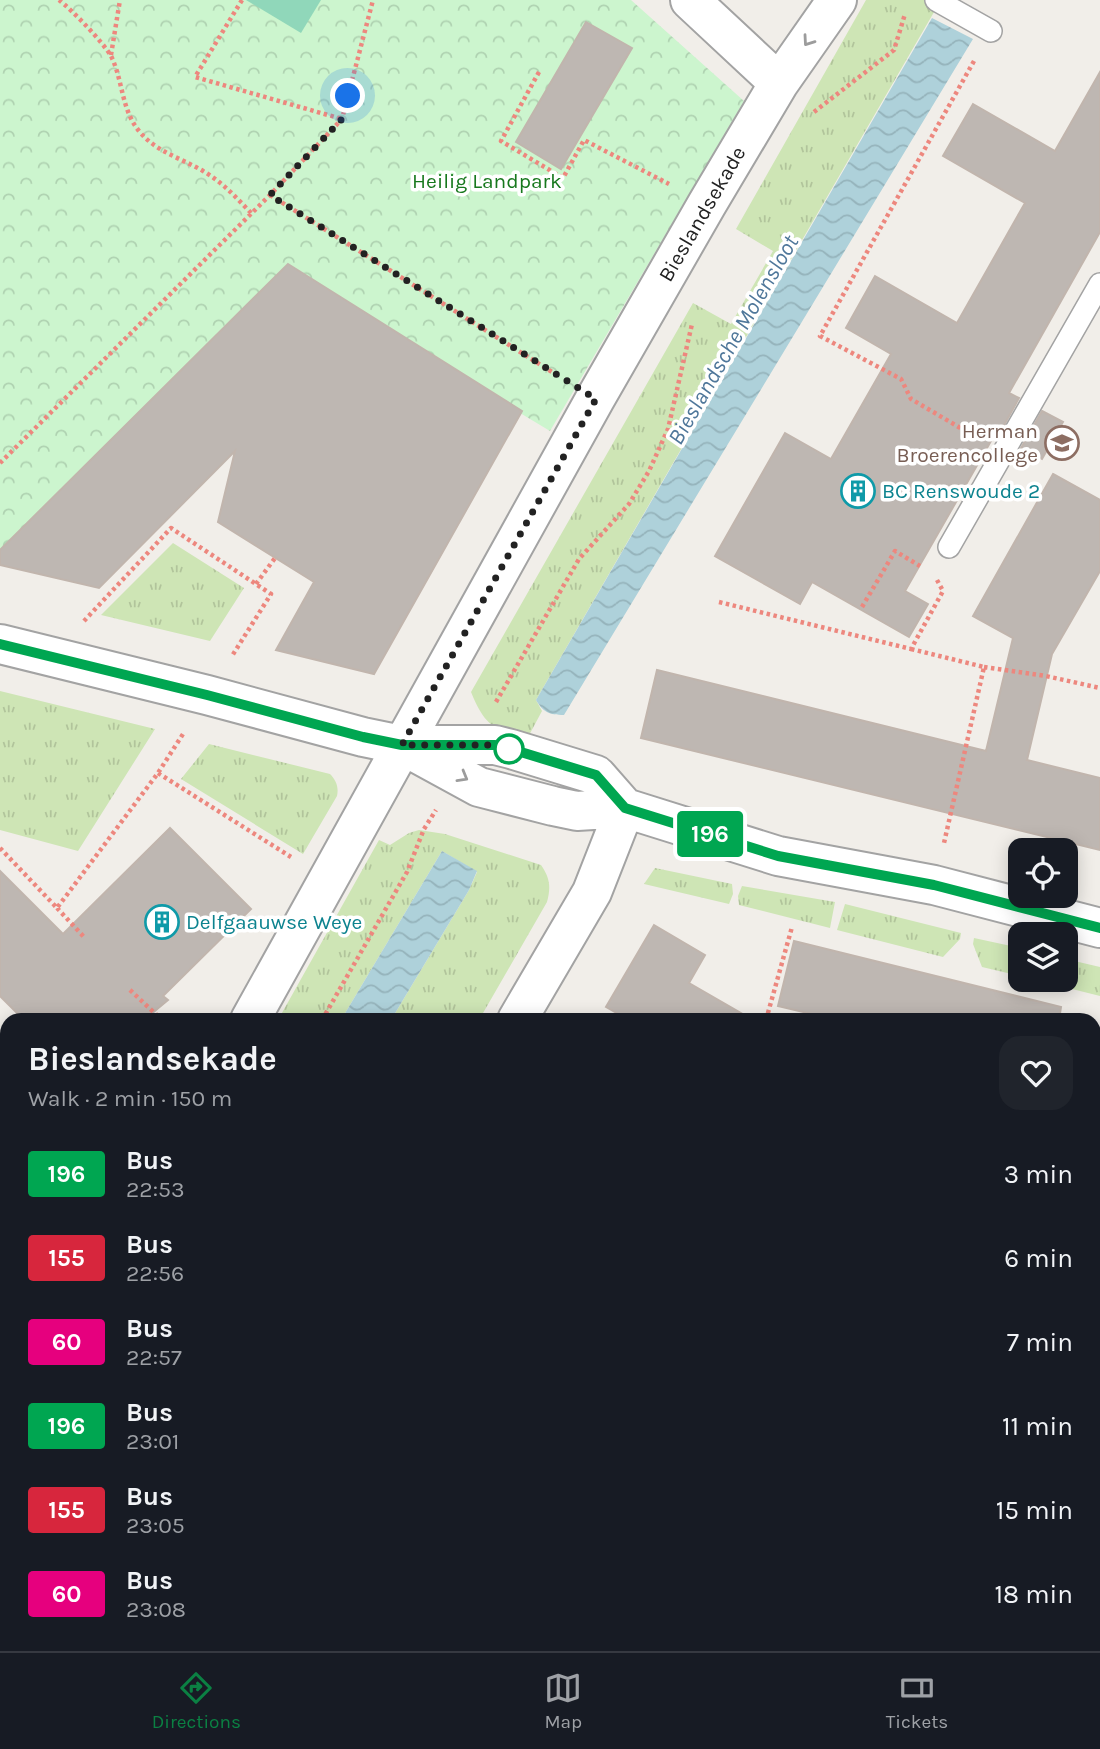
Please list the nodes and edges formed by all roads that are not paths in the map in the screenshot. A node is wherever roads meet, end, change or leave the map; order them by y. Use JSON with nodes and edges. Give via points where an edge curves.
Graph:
{"nodes":[{"id":1,"x":690,"y":0,"type":"edge"},
{"id":2,"x":837,"y":0,"type":"edge"},
{"id":3,"x":936,"y":0,"type":"edge"},
{"id":4,"x":991,"y":31,"type":"road end"},
{"id":5,"x":779,"y":83,"type":"junction"},
{"id":6,"x":1100,"y":284,"type":"edge"},
{"id":7,"x":949,"y":547,"type":"road end"},
{"id":8,"x":0,"y":644,"type":"edge"},
{"id":9,"x":402,"y":745,"type":"junction"},
{"id":10,"x":625,"y":808,"type":"junction"},
{"id":11,"x":1100,"y":928,"type":"edge"},
{"id":12,"x":254,"y":1013,"type":"edge"},
{"id":13,"x":521,"y":1013,"type":"edge"}],
"edges":[{"from":1,"to":5,"type":"street"},
{"from":2,"to":5,"type":"street","name":"Bieslandsekade","one_way":true},
{"from":3,"to":4,"type":"lane"},
{"from":5,"to":9,"type":"street","name":"Bieslandsekade"},
{"from":6,"to":7,"type":"lane"},
{"from":8,"to":9,"type":"street"},
{"from":9,"to":10,"type":"street","via":[[465,760],[495,745],[511,749],[596,775]]},
{"from":9,"to":12,"type":"street","name":"Bieslandsekade"},
{"from":10,"to":11,"type":"street","via":[[778,856],[934,885]]},
{"from":10,"to":13,"type":"street","via":[[592,892]]}]}
